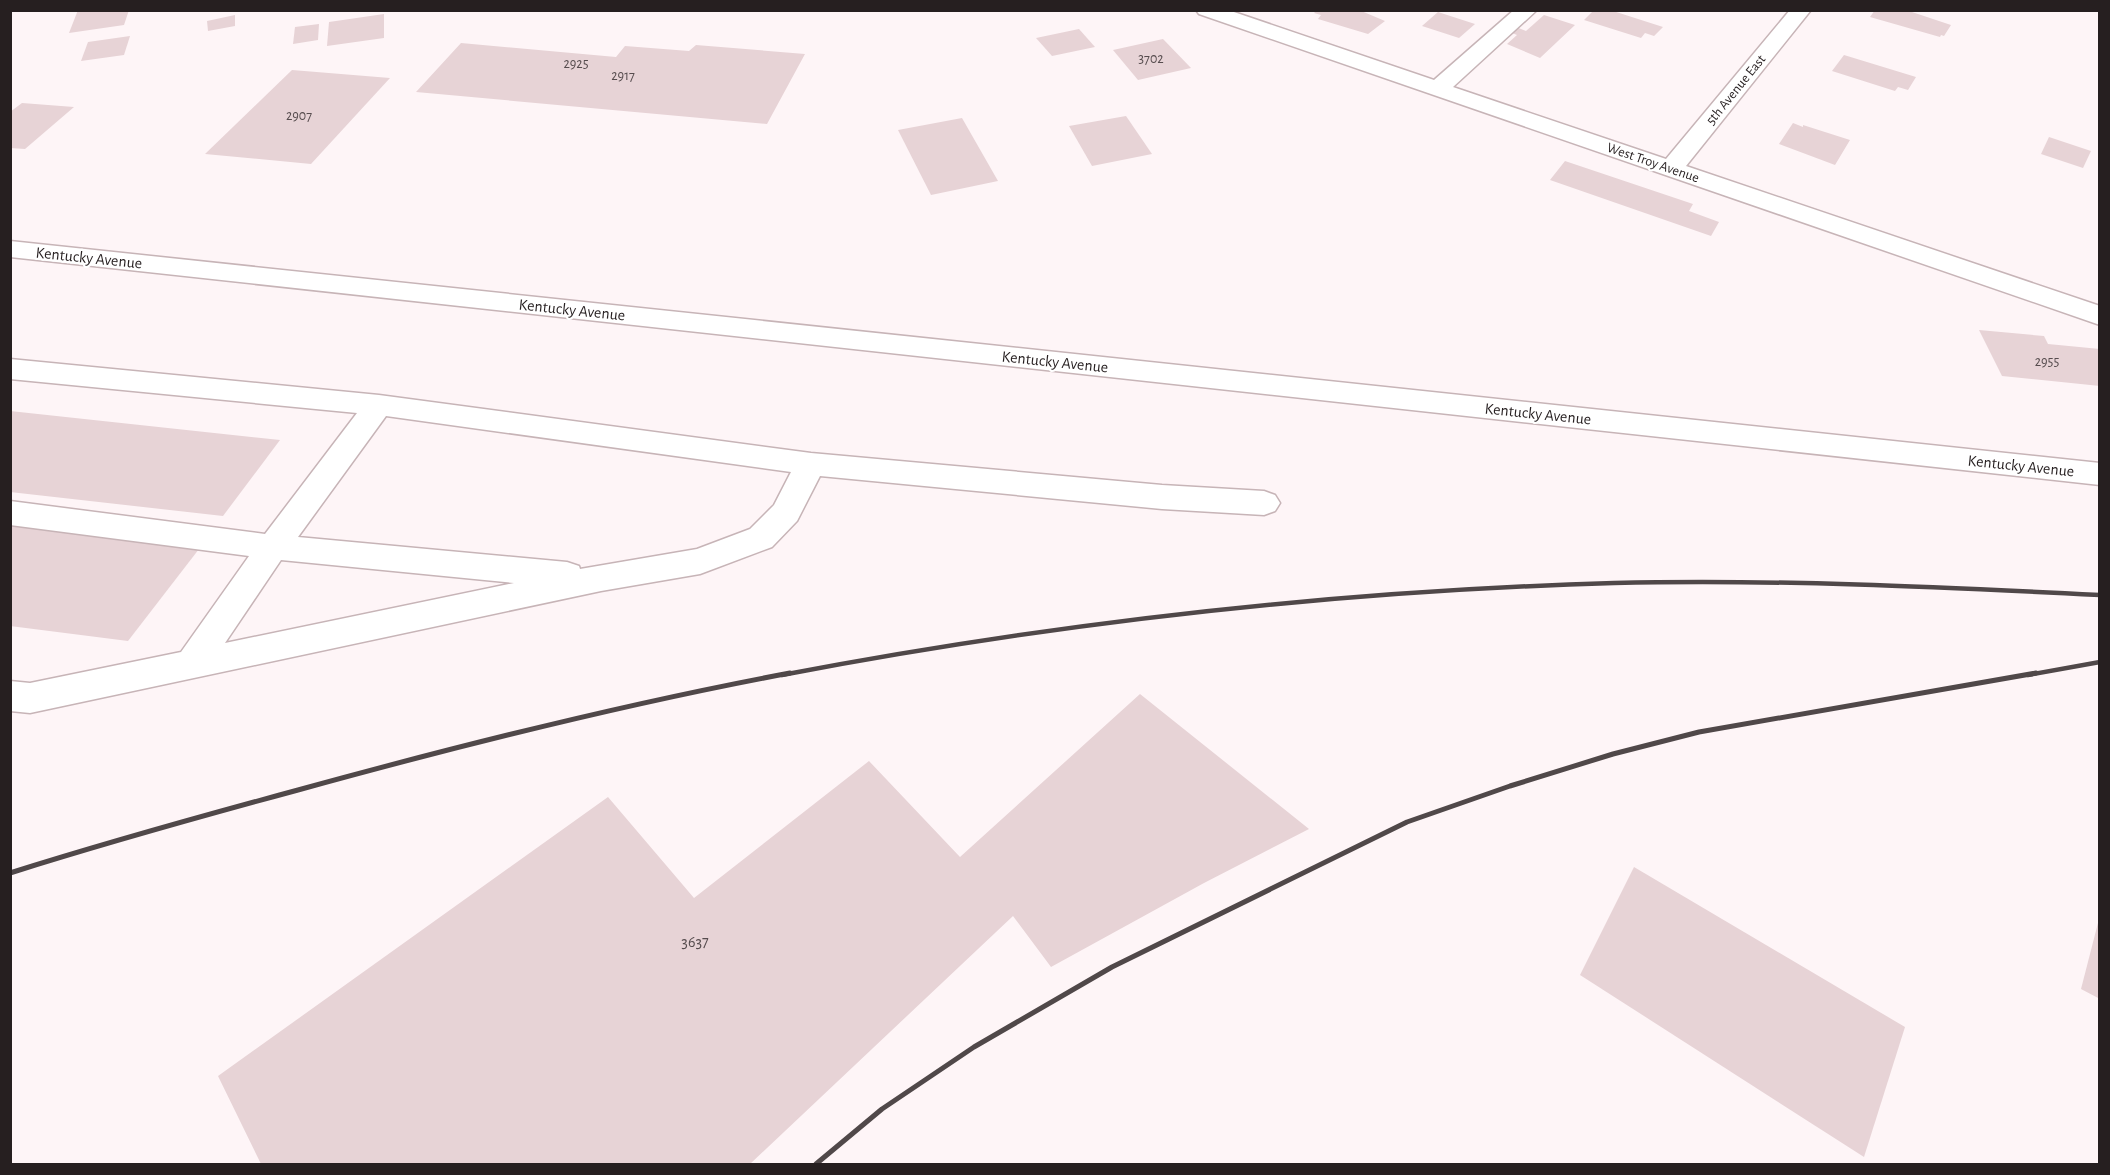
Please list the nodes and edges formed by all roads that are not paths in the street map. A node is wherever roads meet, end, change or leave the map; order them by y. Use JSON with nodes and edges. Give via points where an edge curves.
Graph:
{"nodes":[{"id":1,"x":1206,"y":10,"type":"edge"},
{"id":2,"x":1527,"y":10,"type":"edge"},
{"id":3,"x":1801,"y":10,"type":"edge"},
{"id":4,"x":1244,"y":16,"type":"edge"},
{"id":5,"x":1437,"y":90,"type":"junction"},
{"id":6,"x":1671,"y":169,"type":"junction"},
{"id":7,"x":10,"y":249,"type":"edge"},
{"id":8,"x":2100,"y":316,"type":"edge"},
{"id":9,"x":10,"y":369,"type":"edge"},
{"id":10,"x":379,"y":405,"type":"junction"},
{"id":11,"x":811,"y":464,"type":"junction"},
{"id":12,"x":2100,"y":474,"type":"edge"},
{"id":13,"x":1264,"y":503,"type":"dead end"},
{"id":14,"x":10,"y":513,"type":"edge"},
{"id":15,"x":273,"y":547,"type":"junction"},
{"id":16,"x":601,"y":578,"type":"junction"},
{"id":17,"x":193,"y":662,"type":"junction"},
{"id":18,"x":17,"y":699,"type":"edge"}],
"edges":[{"from":1,"to":4,"type":"main road","name":"West Troy Avenue"},
{"from":2,"to":5,"type":"main road"},
{"from":3,"to":6,"type":"main road","name":"5th Avenue East"},
{"from":4,"to":5,"type":"main road","name":"West Troy Avenue"},
{"from":5,"to":6,"type":"main road","name":"West Troy Avenue"},
{"from":6,"to":8,"type":"main road","name":"West Troy Avenue"},
{"from":7,"to":12,"type":"main road","name":"Kentucky Avenue"},
{"from":9,"to":10,"type":"main road"},
{"from":10,"to":11,"type":"main road"},
{"from":10,"to":15,"type":"main road"},
{"from":11,"to":13,"type":"main road"},
{"from":11,"to":16,"type":"main road","via":[[786,513],[760,538],[700,561]]},
{"from":14,"to":15,"type":"main road"},
{"from":15,"to":16,"type":"main road"},
{"from":15,"to":17,"type":"main road"},
{"from":16,"to":17,"type":"main road"},
{"from":17,"to":18,"type":"main road"}]}
